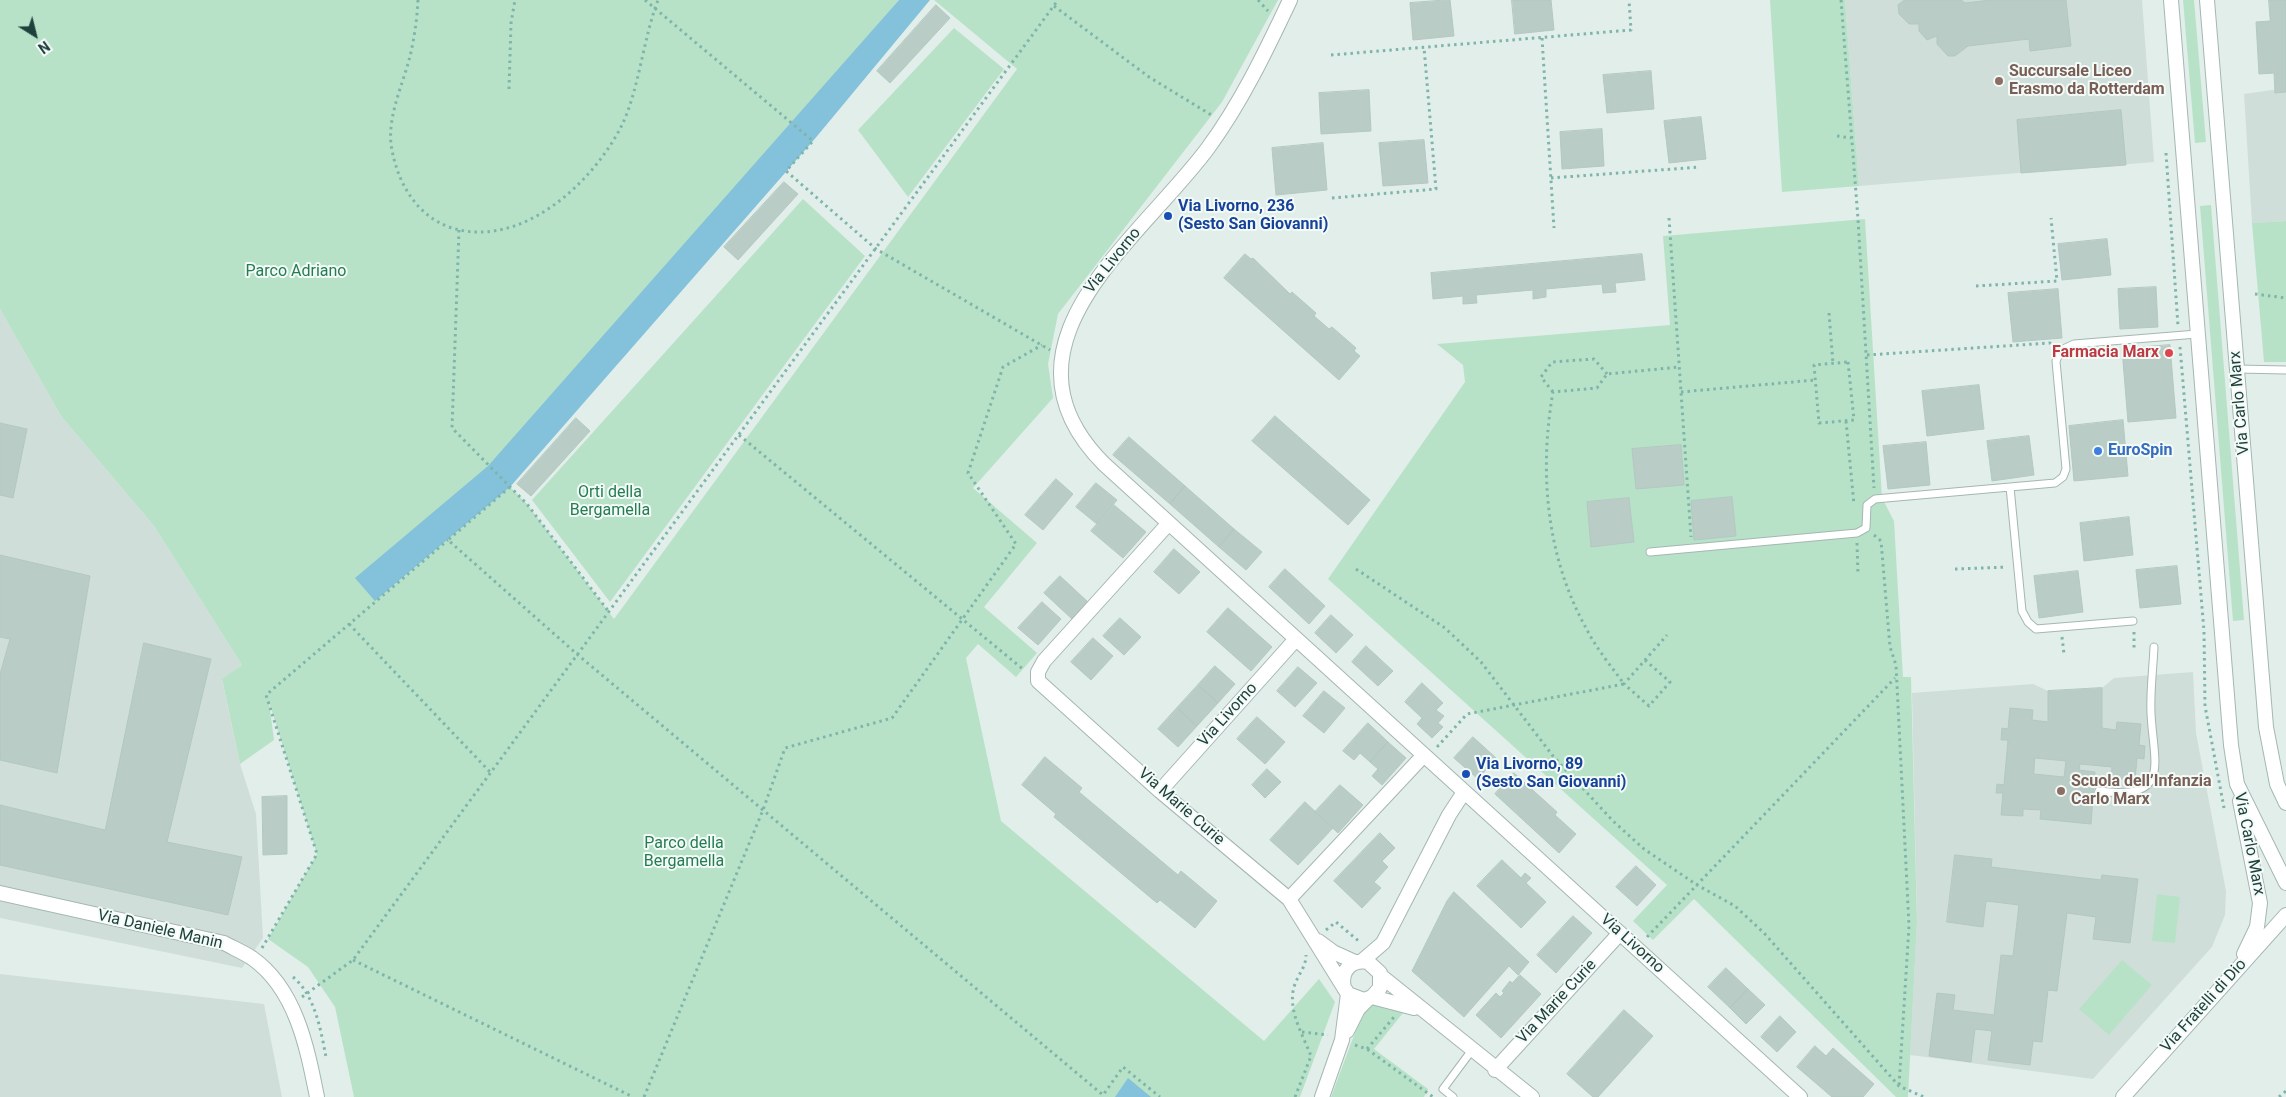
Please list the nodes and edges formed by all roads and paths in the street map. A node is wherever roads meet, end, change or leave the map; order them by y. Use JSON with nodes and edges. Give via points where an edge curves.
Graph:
{"nodes":[{"id":1,"x":418,"y":0,"type":"edge"},
{"id":2,"x":515,"y":0,"type":"edge"},
{"id":3,"x":645,"y":0,"type":"edge"},
{"id":4,"x":658,"y":0,"type":"edge"},
{"id":5,"x":1058,"y":0,"type":"edge"},
{"id":6,"x":1290,"y":0,"type":"edge"},
{"id":7,"x":1629,"y":0,"type":"edge"},
{"id":8,"x":1841,"y":0,"type":"edge"},
{"id":9,"x":2171,"y":0,"type":"edge"},
{"id":10,"x":2208,"y":0,"type":"edge"},
{"id":11,"x":1054,"y":6,"type":"junction"},
{"id":12,"x":655,"y":8,"type":"junction"},
{"id":13,"x":1542,"y":38,"type":"junction"},
{"id":14,"x":1424,"y":47,"type":"junction"},
{"id":15,"x":1331,"y":55,"type":"dead end"},
{"id":16,"x":509,"y":90,"type":"dead end"},
{"id":17,"x":1225,"y":123,"type":"junction"},
{"id":18,"x":1837,"y":136,"type":"dead end"},
{"id":19,"x":1851,"y":138,"type":"junction"},
{"id":20,"x":1700,"y":167,"type":"dead end"},
{"id":21,"x":1551,"y":178,"type":"junction"},
{"id":22,"x":1332,"y":198,"type":"dead end"},
{"id":23,"x":1669,"y":218,"type":"dead end"},
{"id":24,"x":2052,"y":218,"type":"dead end"},
{"id":25,"x":1554,"y":228,"type":"dead end"},
{"id":26,"x":459,"y":230,"type":"junction"},
{"id":27,"x":876,"y":249,"type":"junction"},
{"id":28,"x":1976,"y":286,"type":"dead end"},
{"id":29,"x":2255,"y":294,"type":"dead end"},
{"id":30,"x":2286,"y":298,"type":"edge"},
{"id":31,"x":1829,"y":313,"type":"dead end"},
{"id":32,"x":2197,"y":334,"type":"junction"},
{"id":33,"x":1042,"y":345,"type":"junction"},
{"id":34,"x":2062,"y":350,"type":"junction"},
{"id":35,"x":1866,"y":355,"type":"junction"},
{"id":36,"x":1062,"y":356,"type":"junction"},
{"id":37,"x":1833,"y":364,"type":"junction"},
{"id":38,"x":1680,"y":367,"type":"junction"},
{"id":39,"x":2237,"y":369,"type":"junction"},
{"id":40,"x":2286,"y":370,"type":"edge"},
{"id":41,"x":1607,"y":374,"type":"junction"},
{"id":42,"x":1815,"y":380,"type":"junction"},
{"id":43,"x":1553,"y":392,"type":"junction"},
{"id":44,"x":1681,"y":392,"type":"junction"},
{"id":45,"x":1846,"y":421,"type":"junction"},
{"id":46,"x":739,"y":435,"type":"junction"},
{"id":47,"x":510,"y":487,"type":"junction"},
{"id":48,"x":2010,"y":487,"type":"junction"},
{"id":49,"x":1875,"y":499,"type":"junction"},
{"id":50,"x":1168,"y":522,"type":"junction"},
{"id":51,"x":1866,"y":528,"type":"junction"},
{"id":52,"x":1857,"y":533,"type":"junction"},
{"id":53,"x":448,"y":540,"type":"junction"},
{"id":54,"x":1692,"y":548,"type":"junction"},
{"id":55,"x":1650,"y":552,"type":"dead end"},
{"id":56,"x":2018,"y":566,"type":"junction"},
{"id":57,"x":1356,"y":569,"type":"dead end"},
{"id":58,"x":1955,"y":569,"type":"dead end"},
{"id":59,"x":1858,"y":576,"type":"dead end"},
{"id":60,"x":609,"y":612,"type":"junction"},
{"id":61,"x":962,"y":619,"type":"junction"},
{"id":62,"x":2133,"y":621,"type":"dead end"},
{"id":63,"x":349,"y":624,"type":"junction"},
{"id":64,"x":1667,"y":635,"type":"dead end"},
{"id":65,"x":1296,"y":639,"type":"junction"},
{"id":66,"x":2154,"y":647,"type":"dead end"},
{"id":67,"x":578,"y":655,"type":"junction"},
{"id":68,"x":1645,"y":660,"type":"junction"},
{"id":69,"x":1896,"y":678,"type":"junction"},
{"id":70,"x":1038,"y":681,"type":"junction"},
{"id":71,"x":1624,"y":684,"type":"junction"},
{"id":72,"x":1513,"y":704,"type":"junction"},
{"id":73,"x":1431,"y":740,"type":"dead end"},
{"id":74,"x":1424,"y":755,"type":"junction"},
{"id":75,"x":491,"y":773,"type":"junction"},
{"id":76,"x":2237,"y":784,"type":"junction"},
{"id":77,"x":2282,"y":788,"type":"edge"},
{"id":78,"x":1160,"y":791,"type":"junction"},
{"id":79,"x":2099,"y":791,"type":"dead end"},
{"id":80,"x":1464,"y":792,"type":"junction"},
{"id":81,"x":2286,"y":803,"type":"edge"},
{"id":82,"x":762,"y":810,"type":"junction"},
{"id":83,"x":2286,"y":883,"type":"edge"},
{"id":84,"x":1697,"y":885,"type":"junction"},
{"id":85,"x":0,"y":893,"type":"edge"},
{"id":86,"x":1289,"y":900,"type":"junction"},
{"id":87,"x":2286,"y":915,"type":"edge"},
{"id":88,"x":1620,"y":934,"type":"junction"},
{"id":89,"x":1316,"y":940,"type":"junction"},
{"id":90,"x":1383,"y":943,"type":"junction"},
{"id":91,"x":1636,"y":948,"type":"junction"},
{"id":92,"x":255,"y":960,"type":"junction"},
{"id":93,"x":353,"y":960,"type":"junction"},
{"id":94,"x":1359,"y":962,"type":"junction"},
{"id":95,"x":1381,"y":975,"type":"junction"},
{"id":96,"x":2224,"y":983,"type":"junction"},
{"id":97,"x":1346,"y":991,"type":"junction"},
{"id":98,"x":1371,"y":998,"type":"junction"},
{"id":99,"x":291,"y":1005,"type":"junction"},
{"id":100,"x":1422,"y":1010,"type":"junction"},
{"id":101,"x":1398,"y":1012,"type":"dead end"},
{"id":102,"x":1302,"y":1032,"type":"junction"},
{"id":103,"x":1342,"y":1040,"type":"junction"},
{"id":104,"x":1367,"y":1049,"type":"junction"},
{"id":105,"x":1472,"y":1050,"type":"junction"},
{"id":106,"x":1495,"y":1070,"type":"junction"},
{"id":107,"x":1899,"y":1086,"type":"junction"},
{"id":108,"x":2286,"y":1092,"type":"edge"},
{"id":109,"x":1103,"y":1096,"type":"edge"},
{"id":110,"x":317,"y":1097,"type":"edge"},
{"id":111,"x":633,"y":1097,"type":"edge"},
{"id":112,"x":644,"y":1097,"type":"edge"},
{"id":113,"x":1160,"y":1097,"type":"edge"},
{"id":114,"x":1295,"y":1097,"type":"edge"},
{"id":115,"x":1322,"y":1097,"type":"edge"},
{"id":116,"x":1433,"y":1097,"type":"edge"},
{"id":117,"x":1453,"y":1097,"type":"edge"},
{"id":118,"x":1532,"y":1097,"type":"edge"},
{"id":119,"x":1800,"y":1097,"type":"edge"},
{"id":120,"x":1924,"y":1097,"type":"edge"},
{"id":121,"x":2123,"y":1097,"type":"edge"},
{"id":122,"x":2279,"y":1097,"type":"edge"}],
"edges":[{"from":1,"to":26,"type":"path","via":[[410,57],[393,117],[391,143],[396,169],[405,190],[421,210],[440,224]]},
{"from":2,"to":16,"type":"path"},
{"from":3,"to":12,"type":"path"},
{"from":4,"to":12,"type":"path"},
{"from":5,"to":11,"type":"path"},
{"from":6,"to":17,"type":"street","name":"Via Livorno"},
{"from":7,"to":13,"type":"path","via":[[1631,30]]},
{"from":8,"to":19,"type":"path"},
{"from":9,"to":32,"type":"street","name":"Via Carlo Marx"},
{"from":10,"to":39,"type":"street","name":"Via Carlo Marx"},
{"from":11,"to":17,"type":"path","via":[[1149,77]]},
{"from":11,"to":27,"type":"path"},
{"from":12,"to":26,"type":"path","via":[[622,126],[601,159],[580,183],[554,206],[518,225],[486,232]]},
{"from":12,"to":27,"type":"path","via":[[813,141],[786,171]]},
{"from":13,"to":14,"type":"path"},
{"from":13,"to":21,"type":"path"},
{"from":14,"to":15,"type":"path"},
{"from":14,"to":22,"type":"path","via":[[1436,189]]},
{"from":17,"to":36,"type":"street","name":"Via Livorno","via":[[1199,160],[1094,282],[1072,319]]},
{"from":18,"to":19,"type":"path"},
{"from":19,"to":35,"type":"path"},
{"from":20,"to":21,"type":"path"},
{"from":21,"to":25,"type":"path"},
{"from":23,"to":38,"type":"path"},
{"from":24,"to":28,"type":"path","via":[[2057,281]]},
{"from":26,"to":47,"type":"path","via":[[452,428]]},
{"from":27,"to":33,"type":"path"},
{"from":27,"to":46,"type":"path"},
{"from":29,"to":30,"type":"path"},
{"from":31,"to":37,"type":"path"},
{"from":32,"to":34,"type":"lane","via":[[2074,344]]},
{"from":32,"to":76,"type":"street","name":"Via Carlo Marx","via":[[2229,724]]},
{"from":33,"to":36,"type":"path"},
{"from":33,"to":61,"type":"path","via":[[1003,367],[968,473],[1016,544]]},
{"from":34,"to":35,"type":"path","via":[[2050,343]]},
{"from":34,"to":48,"type":"lane","via":[[2056,361],[2066,469],[2063,478],[2055,483]]},
{"from":35,"to":49,"type":"path"},
{"from":36,"to":50,"type":"street","name":"Via Livorno","via":[[1064,394],[1081,436],[1104,464]]},
{"from":37,"to":42,"type":"path","via":[[1814,366]]},
{"from":37,"to":45,"type":"path","via":[[1848,362],[1854,420]]},
{"from":38,"to":41,"type":"path"},
{"from":38,"to":44,"type":"path"},
{"from":39,"to":40,"type":"lane"},
{"from":39,"to":77,"type":"street","name":"Via Carlo Marx","via":[[2266,727]]},
{"from":41,"to":43,"type":"path","via":[[1597,388]]},
{"from":41,"to":43,"type":"path","via":[[1594,359],[1552,362],[1541,377]]},
{"from":42,"to":44,"type":"path"},
{"from":42,"to":45,"type":"path","via":[[1819,423]]},
{"from":43,"to":71,"type":"path","via":[[1548,420],[1547,468],[1548,508],[1555,550],[1585,627]]},
{"from":44,"to":54,"type":"path"},
{"from":45,"to":52,"type":"path"},
{"from":46,"to":60,"type":"path"},
{"from":46,"to":61,"type":"path"},
{"from":47,"to":53,"type":"path"},
{"from":47,"to":60,"type":"path"},
{"from":48,"to":49,"type":"lane"},
{"from":48,"to":56,"type":"lane"},
{"from":49,"to":51,"type":"lane","via":[[1867,505]]},
{"from":50,"to":65,"type":"street","name":"Via Livorno"},
{"from":50,"to":70,"type":"street","via":[[1044,661],[1038,672]]},
{"from":51,"to":52,"type":"lane"},
{"from":51,"to":69,"type":"path","via":[[1881,541],[1890,647]]},
{"from":52,"to":54,"type":"lane"},
{"from":52,"to":59,"type":"path"},
{"from":53,"to":63,"type":"path"},
{"from":53,"to":67,"type":"path"},
{"from":54,"to":55,"type":"lane"},
{"from":56,"to":58,"type":"path"},
{"from":56,"to":62,"type":"lane","via":[[2022,611],[2036,629]]},
{"from":57,"to":72,"type":"path","via":[[1445,628],[1481,662]]},
{"from":60,"to":67,"type":"path"},
{"from":61,"to":70,"type":"path"},
{"from":61,"to":82,"type":"path","via":[[892,718],[785,748]]},
{"from":63,"to":75,"type":"path"},
{"from":63,"to":92,"type":"path","via":[[266,695],[317,854]]},
{"from":64,"to":68,"type":"path"},
{"from":65,"to":74,"type":"street","name":"Via Livorno"},
{"from":65,"to":78,"type":"street","name":"Via Livorno"},
{"from":66,"to":79,"type":"lane","via":[[2151,713],[2156,766],[2150,782],[2138,791],[2122,794]]},
{"from":67,"to":75,"type":"path"},
{"from":67,"to":82,"type":"path"},
{"from":68,"to":71,"type":"path"},
{"from":68,"to":71,"type":"path","via":[[1670,682],[1649,706]]},
{"from":69,"to":84,"type":"path"},
{"from":69,"to":107,"type":"path","via":[[1909,926]]},
{"from":70,"to":78,"type":"street","name":"Via Marie Curie"},
{"from":71,"to":72,"type":"path"},
{"from":72,"to":73,"type":"path","via":[[1467,714],[1438,746]]},
{"from":72,"to":84,"type":"path","via":[[1553,756],[1613,822],[1644,849]]},
{"from":74,"to":80,"type":"street","name":"Via Livorno"},
{"from":74,"to":86,"type":"street"},
{"from":75,"to":93,"type":"path"},
{"from":76,"to":83,"type":"street","name":"Via Carlo Marx"},
{"from":76,"to":96,"type":"street","name":"Via Carlo Marx","via":[[2260,908],[2250,944]]},
{"from":77,"to":81,"type":"street","name":"Via Carlo Marx"},
{"from":78,"to":86,"type":"street","name":"Via Marie Curie"},
{"from":80,"to":88,"type":"street","name":"Via Livorno"},
{"from":80,"to":90,"type":"street"},
{"from":82,"to":109,"type":"path"},
{"from":82,"to":112,"type":"path"},
{"from":84,"to":91,"type":"path"},
{"from":84,"to":107,"type":"path","via":[[1735,906],[1781,949]]},
{"from":85,"to":92,"type":"street","name":"Via Daniele Manin","via":[[224,944]]},
{"from":86,"to":89,"type":"street","name":"Via Marie Curie"},
{"from":87,"to":96,"type":"street","name":"Via Fratelli di Dio"},
{"from":88,"to":91,"type":"street","name":"Via Livorno"},
{"from":88,"to":106,"type":"street","name":"Via Marie Curie"},
{"from":89,"to":90,"type":"path","via":[[1336,922],[1364,945],[1369,934]]},
{"from":89,"to":94,"type":"street","name":"Via Marie Curie","via":[[1333,952]]},
{"from":89,"to":97,"type":"street","name":"Via Marie Curie"},
{"from":89,"to":102,"type":"path","via":[[1306,948],[1306,963],[1294,985],[1293,1012]]},
{"from":90,"to":94,"type":"street"},
{"from":90,"to":95,"type":"street"},
{"from":91,"to":119,"type":"street","name":"Via Livorno"},
{"from":92,"to":99,"type":"street","name":"Via Daniele Manin","via":[[275,979]]},
{"from":93,"to":99,"type":"path"},
{"from":93,"to":111,"type":"path"},
{"from":94,"to":95,"type":"street","via":[[1373,964]]},
{"from":94,"to":97,"type":"street","via":[[1345,970],[1342,982]]},
{"from":95,"to":98,"type":"street","via":[[1380,988]]},
{"from":95,"to":100,"type":"street"},
{"from":96,"to":121,"type":"street","name":"Via Fratelli di Dio"},
{"from":97,"to":98,"type":"street","via":[[1358,999]]},
{"from":97,"to":103,"type":"street"},
{"from":98,"to":100,"type":"street"},
{"from":98,"to":103,"type":"street","via":[[1358,1009]]},
{"from":99,"to":110,"type":"street","name":"Via Daniele Manin","via":[[308,1051]]},
{"from":100,"to":105,"type":"street"},
{"from":101,"to":104,"type":"path"},
{"from":102,"to":103,"type":"path"},
{"from":102,"to":114,"type":"path","via":[[1311,1056]]},
{"from":103,"to":104,"type":"path"},
{"from":103,"to":115,"type":"street"},
{"from":104,"to":116,"type":"path"},
{"from":105,"to":106,"type":"street"},
{"from":105,"to":117,"type":"lane","via":[[1442,1089]]},
{"from":106,"to":118,"type":"street"},
{"from":107,"to":120,"type":"path"},
{"from":108,"to":122,"type":"path"},
{"from":109,"to":113,"type":"path","via":[[1123,1067]]}]}
